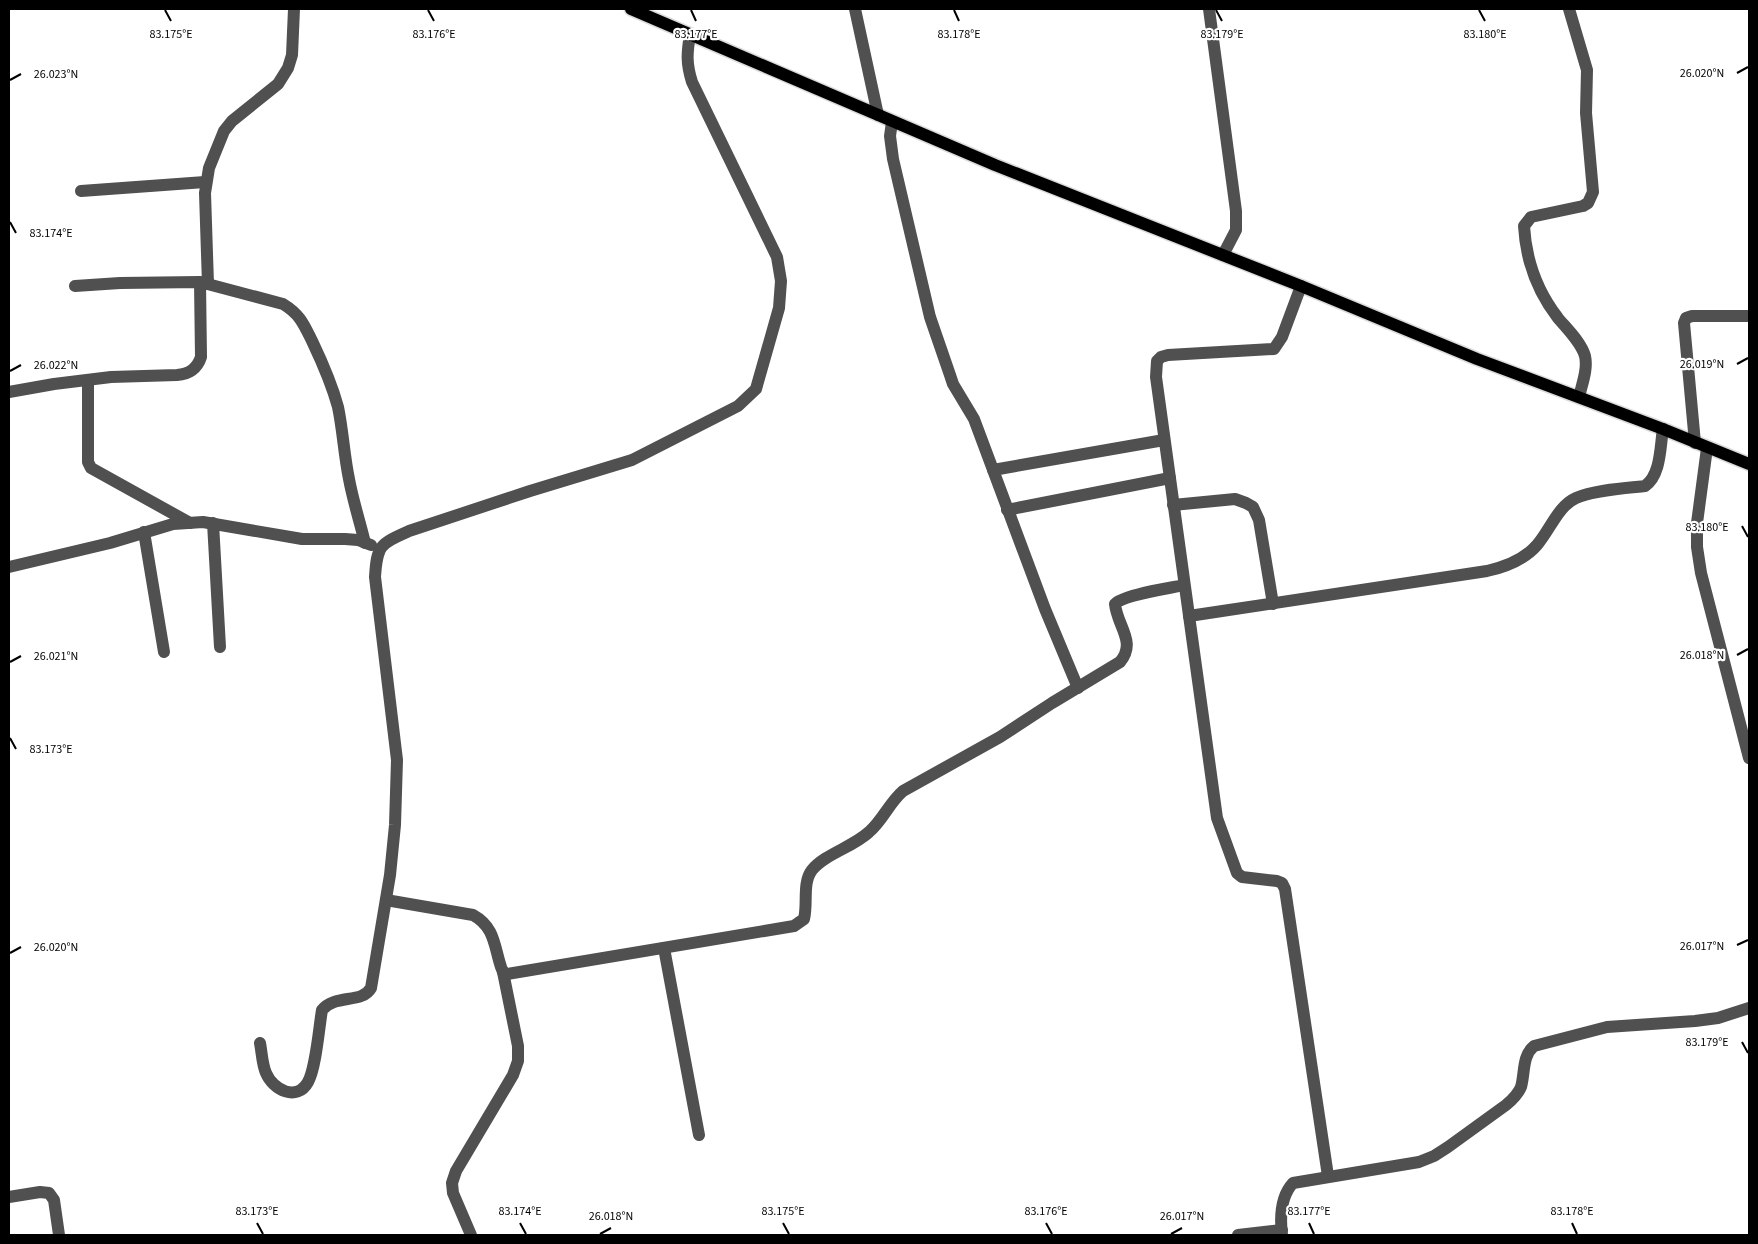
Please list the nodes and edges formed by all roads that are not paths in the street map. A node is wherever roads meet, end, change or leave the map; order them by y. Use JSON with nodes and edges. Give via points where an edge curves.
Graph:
{"nodes":[{"id":1,"x":294,"y":9,"type":"edge"},
{"id":2,"x":630,"y":9,"type":"edge"},
{"id":3,"x":854,"y":9,"type":"edge"},
{"id":4,"x":1209,"y":9,"type":"edge"},
{"id":5,"x":1569,"y":9,"type":"edge"},
{"id":6,"x":690,"y":34,"type":"junction"},
{"id":7,"x":878,"y":115,"type":"junction"},
{"id":8,"x":892,"y":122,"type":"junction"},
{"id":9,"x":205,"y":182,"type":"junction"},
{"id":10,"x":82,"y":191,"type":"dead end"},
{"id":11,"x":1223,"y":255,"type":"junction"},
{"id":12,"x":204,"y":283,"type":"junction"},
{"id":13,"x":75,"y":286,"type":"dead end"},
{"id":14,"x":1301,"y":286,"type":"junction"},
{"id":15,"x":1749,"y":316,"type":"edge"},
{"id":16,"x":88,"y":380,"type":"junction"},
{"id":17,"x":9,"y":392,"type":"edge"},
{"id":18,"x":1579,"y":397,"type":"junction"},
{"id":19,"x":1664,"y":429,"type":"junction"},
{"id":20,"x":1164,"y":440,"type":"junction"},
{"id":21,"x":1701,"y":445,"type":"junction"},
{"id":22,"x":1749,"y":464,"type":"edge"},
{"id":23,"x":992,"y":470,"type":"junction"},
{"id":24,"x":1170,"y":478,"type":"junction"},
{"id":25,"x":1173,"y":505,"type":"junction"},
{"id":26,"x":1007,"y":510,"type":"junction"},
{"id":27,"x":190,"y":523,"type":"junction"},
{"id":28,"x":213,"y":523,"type":"junction"},
{"id":29,"x":144,"y":532,"type":"junction"},
{"id":30,"x":365,"y":543,"type":"junction"},
{"id":31,"x":379,"y":548,"type":"junction"},
{"id":32,"x":9,"y":567,"type":"edge"},
{"id":33,"x":1184,"y":585,"type":"junction"},
{"id":34,"x":1273,"y":604,"type":"junction"},
{"id":35,"x":1189,"y":616,"type":"junction"},
{"id":36,"x":220,"y":646,"type":"dead end"},
{"id":37,"x":164,"y":652,"type":"dead end"},
{"id":38,"x":1078,"y":688,"type":"junction"},
{"id":39,"x":1749,"y":758,"type":"edge"},
{"id":40,"x":386,"y":900,"type":"junction"},
{"id":41,"x":664,"y":948,"type":"junction"},
{"id":42,"x":503,"y":972,"type":"junction"},
{"id":43,"x":1749,"y":1008,"type":"edge"},
{"id":44,"x":260,"y":1043,"type":"dead end"},
{"id":45,"x":699,"y":1135,"type":"dead end"},
{"id":46,"x":1328,"y":1176,"type":"junction"},
{"id":47,"x":9,"y":1197,"type":"edge"},
{"id":48,"x":1282,"y":1233,"type":"edge"},
{"id":49,"x":59,"y":1235,"type":"edge"},
{"id":50,"x":471,"y":1235,"type":"edge"},
{"id":51,"x":1238,"y":1235,"type":"edge"}],
"edges":[{"from":1,"to":9,"type":"street","via":[[292,55],[288,68],[278,84],[232,121],[221,136]]},
{"from":2,"to":6,"type":"main road"},
{"from":3,"to":7,"type":"street"},
{"from":4,"to":11,"type":"street","via":[[1236,211],[1236,230]]},
{"from":5,"to":18,"type":"street","via":[[1587,70],[1586,113],[1593,192],[1584,206],[1530,217],[1524,226],[1534,278],[1549,306],[1585,354]]},
{"from":6,"to":7,"type":"main road"},
{"from":6,"to":31,"type":"street","via":[[686,56],[692,82],[778,257],[781,281],[779,308],[756,389],[738,406],[632,460],[409,531]]},
{"from":7,"to":8,"type":"main road"},
{"from":8,"to":11,"type":"main road"},
{"from":8,"to":23,"type":"street","via":[[891,146],[930,317],[953,384],[974,419]]},
{"from":9,"to":10,"type":"street"},
{"from":9,"to":12,"type":"street"},
{"from":11,"to":14,"type":"main road"},
{"from":12,"to":13,"type":"street"},
{"from":12,"to":16,"type":"street","via":[[198,366],[185,374]]},
{"from":12,"to":30,"type":"street","via":[[283,304],[300,316],[334,394],[349,481]]},
{"from":14,"to":18,"type":"main road"},
{"from":14,"to":20,"type":"street","via":[[1282,337],[1274,349],[1168,355],[1157,361]]},
{"from":15,"to":21,"type":"street","via":[[1692,316],[1684,323]]},
{"from":16,"to":17,"type":"street"},
{"from":16,"to":27,"type":"street","via":[[88,462],[91,468]]},
{"from":18,"to":19,"type":"main road"},
{"from":19,"to":21,"type":"main road"},
{"from":19,"to":34,"type":"street","via":[[1651,481],[1645,486],[1576,498],[1561,511],[1536,546],[1514,563],[1486,572]]},
{"from":20,"to":23,"type":"street"},
{"from":20,"to":24,"type":"street"},
{"from":21,"to":22,"type":"main road"},
{"from":21,"to":39,"type":"street","via":[[1697,548]]},
{"from":23,"to":26,"type":"street"},
{"from":24,"to":25,"type":"street"},
{"from":24,"to":26,"type":"street"},
{"from":25,"to":33,"type":"street"},
{"from":25,"to":34,"type":"street","via":[[1235,499],[1253,507],[1259,520]]},
{"from":26,"to":38,"type":"street"},
{"from":27,"to":28,"type":"street"},
{"from":27,"to":29,"type":"street"},
{"from":28,"to":30,"type":"street","via":[[302,539],[345,539]]},
{"from":28,"to":36,"type":"street"},
{"from":29,"to":32,"type":"street"},
{"from":29,"to":37,"type":"street"},
{"from":30,"to":31,"type":"street"},
{"from":31,"to":40,"type":"street","via":[[376,577],[397,760],[395,824]]},
{"from":33,"to":35,"type":"street"},
{"from":33,"to":38,"type":"street","via":[[1117,601],[1116,610],[1126,638],[1125,656]]},
{"from":34,"to":35,"type":"street"},
{"from":35,"to":46,"type":"street","via":[[1215,807],[1235,870],[1242,877],[1282,883],[1287,895]]},
{"from":38,"to":41,"type":"street","via":[[894,798],[870,832],[812,870],[807,884],[806,912],[799,924]]},
{"from":40,"to":42,"type":"street","via":[[473,915],[482,920],[491,931]]},
{"from":40,"to":44,"type":"street","via":[[371,988],[365,996],[332,1002],[322,1010],[312,1069],[302,1089],[288,1093],[270,1080],[263,1064]]},
{"from":41,"to":42,"type":"street","via":[[512,974]]},
{"from":41,"to":45,"type":"street"},
{"from":42,"to":50,"type":"street","via":[[518,1061],[513,1076],[452,1183],[453,1194]]},
{"from":43,"to":46,"type":"street","via":[[1695,1022],[1607,1027],[1534,1046],[1529,1050],[1515,1096],[1434,1156],[1419,1162]]},
{"from":46,"to":48,"type":"street","via":[[1293,1183],[1287,1190]]},
{"from":47,"to":49,"type":"street","via":[[49,1193],[54,1200]]},
{"from":48,"to":51,"type":"street"}]}
